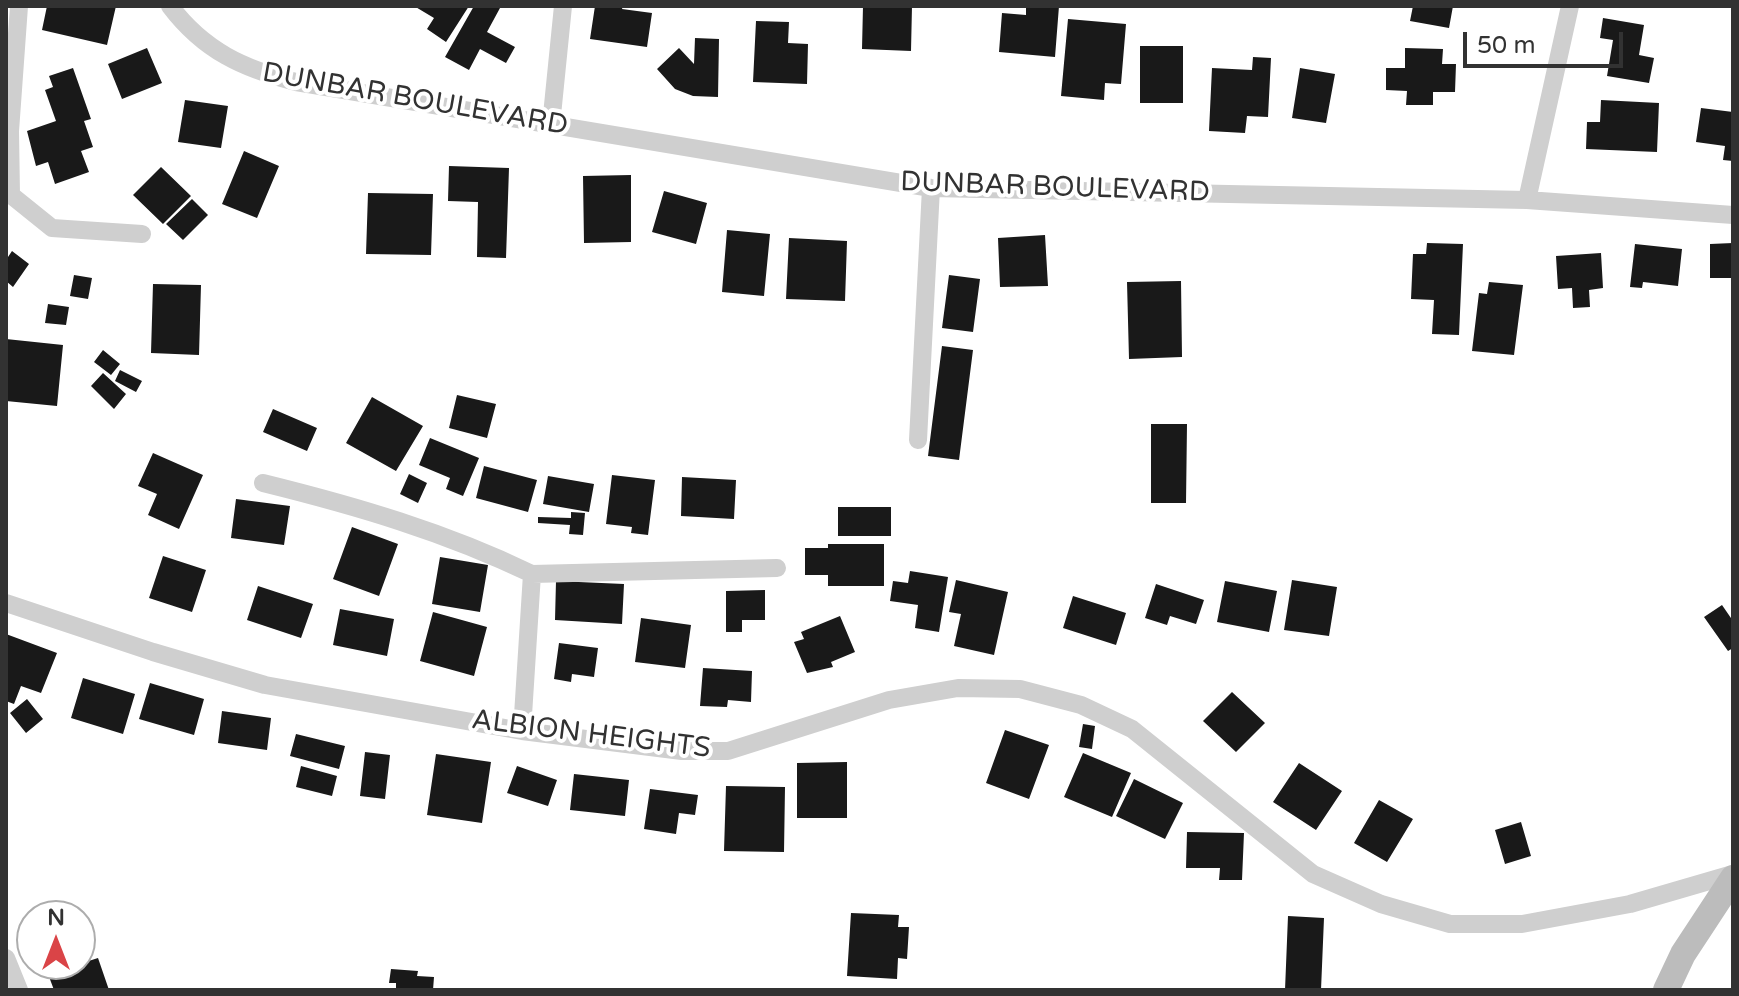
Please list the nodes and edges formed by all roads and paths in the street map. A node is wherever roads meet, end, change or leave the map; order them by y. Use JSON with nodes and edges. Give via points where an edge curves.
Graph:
{"nodes":[{"id":1,"x":19,"y":6,"type":"edge"},
{"id":2,"x":170,"y":6,"type":"edge"},
{"id":3,"x":563,"y":6,"type":"edge"},
{"id":4,"x":1570,"y":6,"type":"edge"},
{"id":5,"x":551,"y":125,"type":"junction"},
{"id":6,"x":931,"y":188,"type":"junction"},
{"id":7,"x":1527,"y":200,"type":"junction"},
{"id":8,"x":1733,"y":215,"type":"edge"},
{"id":9,"x":142,"y":234,"type":"dead end"},
{"id":10,"x":918,"y":440,"type":"dead end"},
{"id":11,"x":263,"y":483,"type":"dead end"},
{"id":12,"x":777,"y":568,"type":"dead end"},
{"id":13,"x":532,"y":574,"type":"junction"},
{"id":14,"x":6,"y":603,"type":"edge"},
{"id":15,"x":522,"y":731,"type":"junction"},
{"id":16,"x":1733,"y":876,"type":"edge"},
{"id":17,"x":6,"y":958,"type":"edge"},
{"id":18,"x":19,"y":990,"type":"edge"},
{"id":19,"x":1666,"y":990,"type":"edge"}],
"edges":[{"from":1,"to":9,"type":"street","via":[[11,195],[52,228]]},
{"from":2,"to":5,"type":"street","name":"DUNBAR BOULEVARD","via":[[210,47],[249,70]]},
{"from":3,"to":5,"type":"street"},
{"from":4,"to":7,"type":"street"},
{"from":5,"to":6,"type":"street","name":"DUNBAR BOULEVARD"},
{"from":6,"to":7,"type":"street","name":"DUNBAR BOULEVARD"},
{"from":6,"to":10,"type":"street"},
{"from":7,"to":8,"type":"street","name":"DUNBAR BOULEVARD"},
{"from":11,"to":13,"type":"street","via":[[466,542]]},
{"from":12,"to":13,"type":"street"},
{"from":13,"to":15,"type":"street"},
{"from":14,"to":15,"type":"street","name":"ALBION HEIGHTS","via":[[265,685]]},
{"from":15,"to":16,"type":"street","name":"ALBION HEIGHTS","via":[[682,751],[728,751],[889,700],[958,688],[1020,689],[1081,705],[1132,729],[1313,874],[1381,904],[1450,924],[1522,924],[1630,904]]},
{"from":16,"to":19,"type":"street"},
{"from":17,"to":18,"type":"street"}]}
